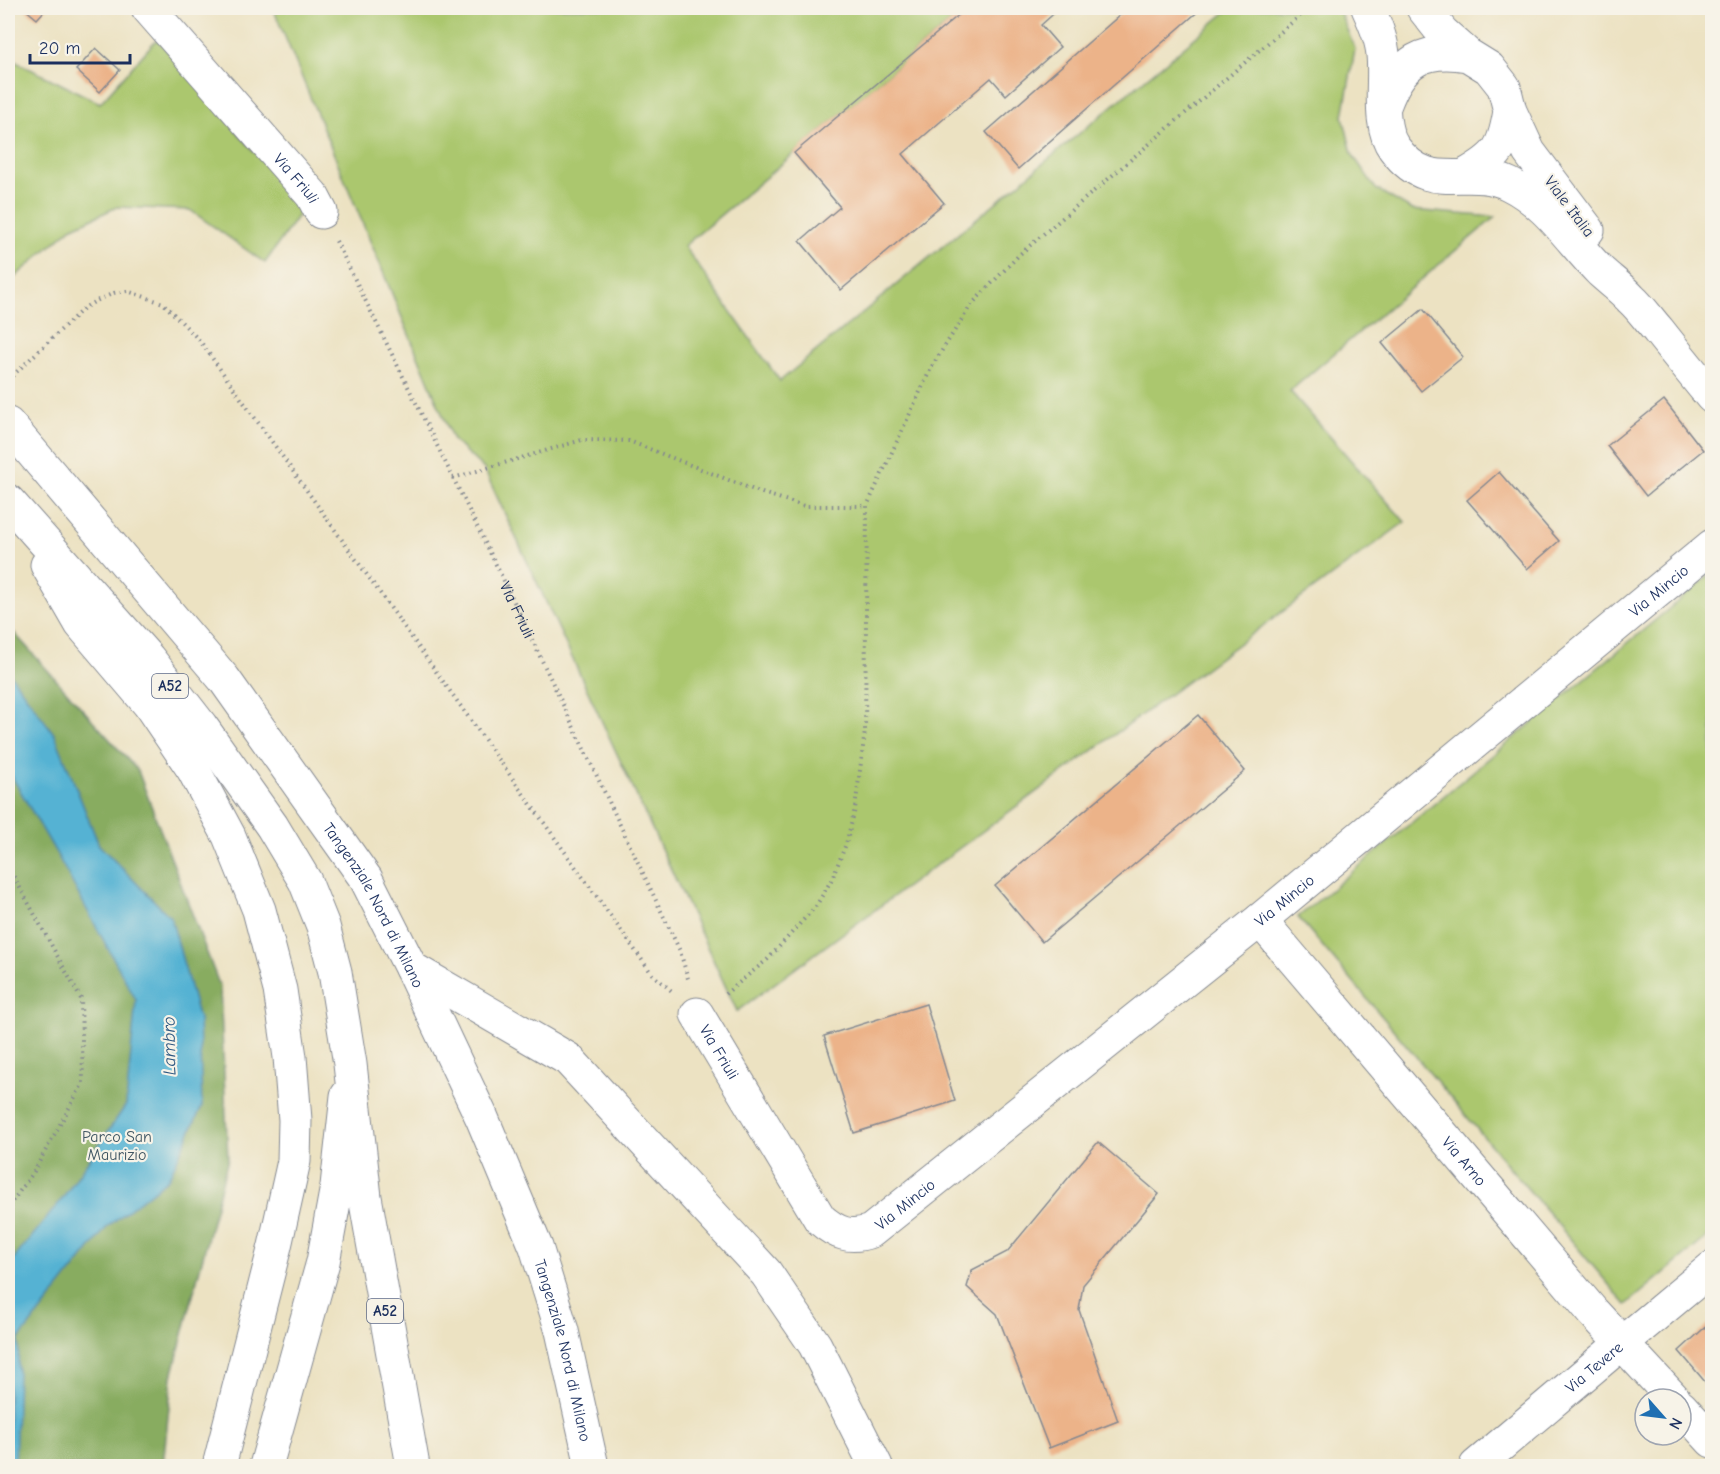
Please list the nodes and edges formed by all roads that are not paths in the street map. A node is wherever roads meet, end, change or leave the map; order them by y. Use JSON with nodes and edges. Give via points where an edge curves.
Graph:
{"nodes":[{"id":1,"x":148,"y":8,"type":"edge"},
{"id":2,"x":1368,"y":8,"type":"edge"},
{"id":3,"x":1423,"y":8,"type":"edge"},
{"id":4,"x":1468,"y":55,"type":"junction"},
{"id":5,"x":1384,"y":104,"type":"junction"},
{"id":6,"x":1510,"y":111,"type":"junction"},
{"id":7,"x":1466,"y":175,"type":"junction"},
{"id":8,"x":321,"y":212,"type":"road end"},
{"id":9,"x":1632,"y":300,"type":"junction"},
{"id":10,"x":1713,"y":397,"type":"edge"},
{"id":11,"x":8,"y":424,"type":"edge"},
{"id":12,"x":9,"y":504,"type":"edge"},
{"id":13,"x":1713,"y":546,"type":"edge"},
{"id":14,"x":1260,"y":921,"type":"junction"},
{"id":15,"x":411,"y":968,"type":"junction"},
{"id":16,"x":697,"y":1014,"type":"road end"},
{"id":17,"x":351,"y":1064,"type":"junction"},
{"id":18,"x":846,"y":1234,"type":"joint"},
{"id":19,"x":1713,"y":1268,"type":"edge"},
{"id":20,"x":1622,"y":1343,"type":"junction"},
{"id":21,"x":1663,"y":1387,"type":"edge"},
{"id":22,"x":1693,"y":1420,"type":"edge"},
{"id":23,"x":1713,"y":1441,"type":"edge"},
{"id":24,"x":219,"y":1467,"type":"edge"},
{"id":25,"x":267,"y":1467,"type":"edge"},
{"id":26,"x":413,"y":1467,"type":"edge"},
{"id":27,"x":592,"y":1467,"type":"edge"},
{"id":28,"x":876,"y":1467,"type":"edge"},
{"id":29,"x":1476,"y":1467,"type":"edge"}],
"edges":[{"from":1,"to":8,"type":"main road","name":"Via Friuli","via":[[312,195]]},
{"from":2,"to":5,"type":"main road","name":"Viale Italia","via":[[1383,53]]},
{"from":3,"to":4,"type":"main road","name":"Viale Italia"},
{"from":4,"to":5,"type":"main road","via":[[1446,51],[1425,56],[1406,67],[1392,84]]},
{"from":4,"to":6,"type":"main road","name":"Viale Italia","via":[[1489,68],[1504,87]]},
{"from":5,"to":7,"type":"main road","name":"Viale Italia","via":[[1384,126],[1392,146],[1406,163],[1424,174],[1445,178]]},
{"from":6,"to":7,"type":"main road","name":"Viale Italia","via":[[1506,139],[1490,161]]},
{"from":6,"to":9,"type":"main road","name":"Viale Italia","via":[[1529,152],[1612,260]]},
{"from":7,"to":9,"type":"main road","name":"Viale Italia","via":[[1509,184],[1534,201]]},
{"from":9,"to":10,"type":"main road","name":"Viale Italia"},
{"from":11,"to":15,"type":"main road","name":"Tangenziale Nord di Milano","via":[[224,679],[366,879]]},
{"from":12,"to":17,"type":"main road","number":"A52","via":[[148,658],[277,835],[305,881],[323,926]]},
{"from":12,"to":24,"type":"main road","via":[[81,624],[149,704],[193,769],[229,836],[259,910],[280,990],[290,1057],[294,1161]]},
{"from":13,"to":14,"type":"main road","name":"Via Mincio"},
{"from":14,"to":18,"type":"main road","name":"Via Mincio","via":[[882,1223],[864,1234]]},
{"from":14,"to":20,"type":"main road","name":"Via Arno"},
{"from":15,"to":27,"type":"main road","name":"Tangenziale Nord di Milano","via":[[482,1118],[536,1247],[562,1331]]},
{"from":15,"to":28,"type":"main road","via":[[568,1059],[766,1273],[815,1345]]},
{"from":16,"to":18,"type":"main road","name":"Via Friuli","via":[[814,1211],[827,1225]]},
{"from":17,"to":25,"type":"main road","via":[[337,1186],[322,1262]]},
{"from":17,"to":26,"type":"main road","number":"A52","via":[[366,1197]]},
{"from":19,"to":20,"type":"main road","name":"Via Tevere"},
{"from":20,"to":21,"type":"main road","name":"Via Arno"},
{"from":20,"to":29,"type":"main road","name":"Via Tevere"},
{"from":22,"to":23,"type":"main road"}]}
